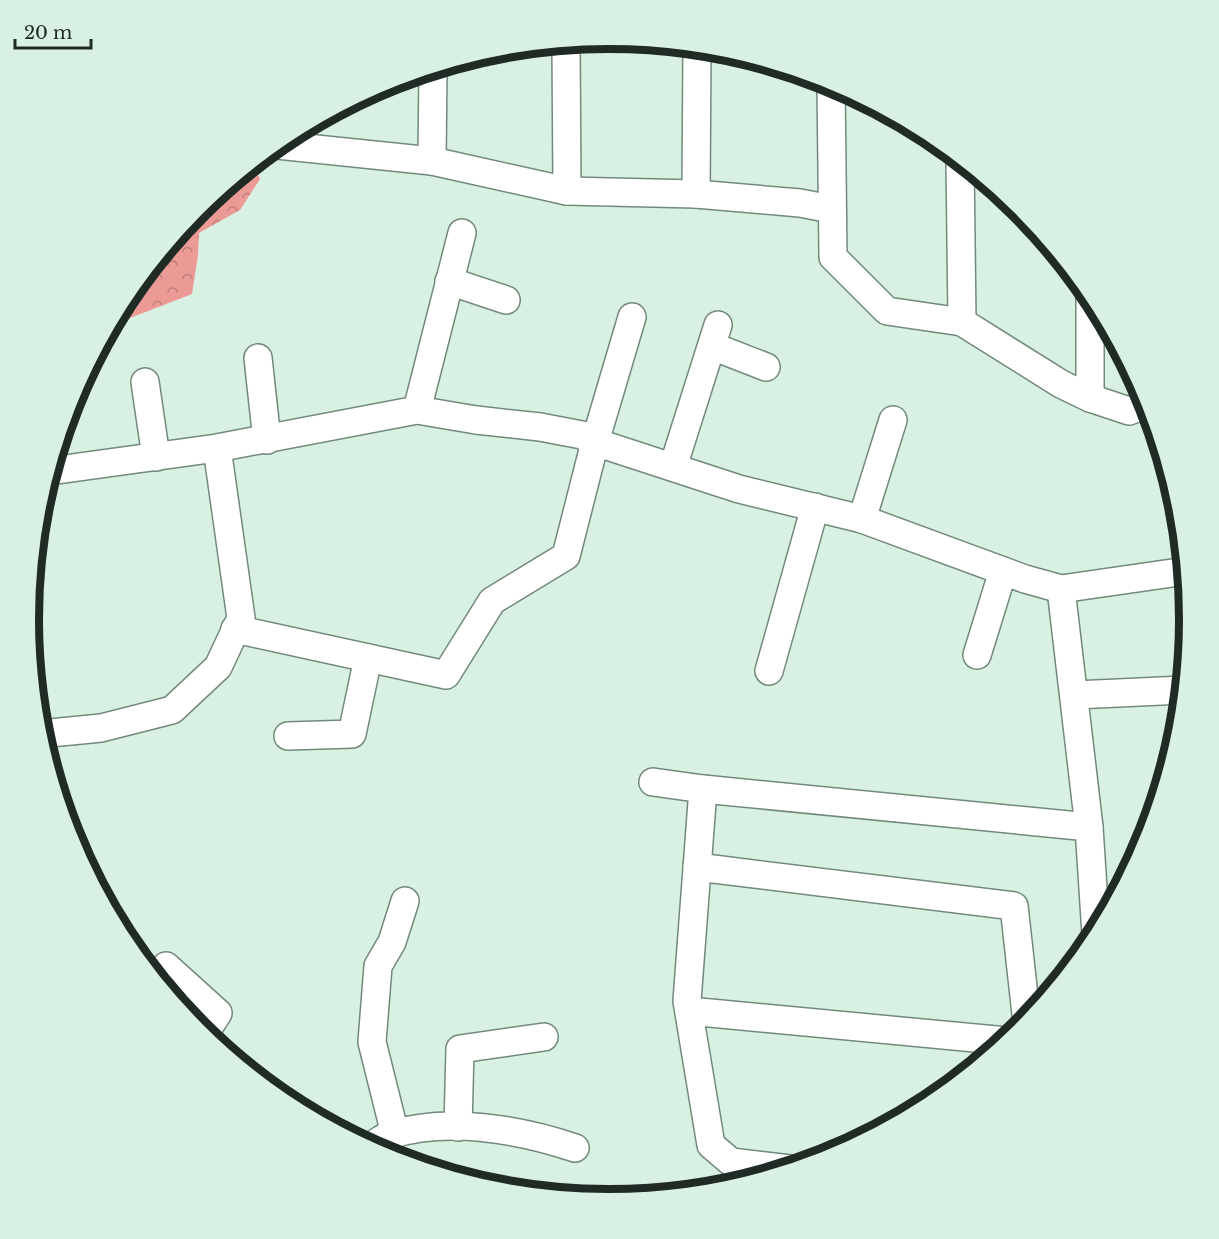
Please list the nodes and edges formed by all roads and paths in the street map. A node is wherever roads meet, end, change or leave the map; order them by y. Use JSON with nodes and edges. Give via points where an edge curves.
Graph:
{"nodes":[{"id":1,"x":566,"y":51,"type":"edge"},
{"id":2,"x":697,"y":56,"type":"edge"},
{"id":3,"x":433,"y":77,"type":"edge"},
{"id":4,"x":831,"y":93,"type":"edge"},
{"id":5,"x":291,"y":147,"type":"edge"},
{"id":6,"x":432,"y":162,"type":"junction"},
{"id":7,"x":960,"y":170,"type":"edge"},
{"id":8,"x":567,"y":191,"type":"junction"},
{"id":9,"x":696,"y":194,"type":"junction"},
{"id":10,"x":831,"y":209,"type":"junction"},
{"id":11,"x":462,"y":233,"type":"dead end"},
{"id":12,"x":449,"y":282,"type":"junction"},
{"id":13,"x":506,"y":300,"type":"dead end"},
{"id":14,"x":1090,"y":312,"type":"edge"},
{"id":15,"x":632,"y":317,"type":"dead end"},
{"id":16,"x":962,"y":322,"type":"junction"},
{"id":17,"x":258,"y":358,"type":"dead end"},
{"id":18,"x":766,"y":367,"type":"dead end"},
{"id":19,"x":145,"y":382,"type":"dead end"},
{"id":20,"x":1090,"y":398,"type":"junction"},
{"id":21,"x":1139,"y":407,"type":"edge"},
{"id":22,"x":417,"y":410,"type":"junction"},
{"id":23,"x":893,"y":420,"type":"dead end"},
{"id":24,"x":267,"y":440,"type":"junction"},
{"id":25,"x":595,"y":442,"type":"junction"},
{"id":26,"x":217,"y":448,"type":"junction"},
{"id":27,"x":156,"y":457,"type":"junction"},
{"id":28,"x":673,"y":467,"type":"junction"},
{"id":29,"x":59,"y":470,"type":"edge"},
{"id":30,"x":814,"y":507,"type":"junction"},
{"id":31,"x":862,"y":519,"type":"junction"},
{"id":32,"x":1003,"y":572,"type":"junction"},
{"id":33,"x":1178,"y":572,"type":"edge"},
{"id":34,"x":1061,"y":589,"type":"junction"},
{"id":35,"x":236,"y":630,"type":"junction"},
{"id":36,"x":977,"y":655,"type":"dead end"},
{"id":37,"x":368,"y":658,"type":"junction"},
{"id":38,"x":769,"y":670,"type":"dead end"},
{"id":39,"x":1175,"y":690,"type":"edge"},
{"id":40,"x":1075,"y":695,"type":"junction"},
{"id":41,"x":50,"y":733,"type":"edge"},
{"id":42,"x":288,"y":736,"type":"dead end"},
{"id":43,"x":653,"y":782,"type":"dead end"},
{"id":44,"x":703,"y":789,"type":"junction"},
{"id":45,"x":1089,"y":826,"type":"junction"},
{"id":46,"x":697,"y":867,"type":"junction"},
{"id":47,"x":405,"y":901,"type":"dead end"},
{"id":48,"x":1095,"y":919,"type":"edge"},
{"id":49,"x":166,"y":966,"type":"dead end"},
{"id":50,"x":1026,"y":1010,"type":"edge"},
{"id":51,"x":689,"y":1011,"type":"junction"},
{"id":52,"x":210,"y":1026,"type":"edge"},
{"id":53,"x":544,"y":1037,"type":"dead end"},
{"id":54,"x":995,"y":1040,"type":"edge"},
{"id":55,"x":458,"y":1127,"type":"junction"},
{"id":56,"x":395,"y":1134,"type":"junction"},
{"id":57,"x":379,"y":1141,"type":"edge"},
{"id":58,"x":575,"y":1148,"type":"dead end"},
{"id":59,"x":771,"y":1167,"type":"edge"}],
"edges":[{"from":1,"to":8,"type":"street"},
{"from":2,"to":9,"type":"street"},
{"from":3,"to":6,"type":"street"},
{"from":4,"to":10,"type":"street"},
{"from":5,"to":6,"type":"street"},
{"from":6,"to":8,"type":"street"},
{"from":7,"to":16,"type":"street"},
{"from":8,"to":9,"type":"street"},
{"from":9,"to":10,"type":"street","via":[[800,202]]},
{"from":10,"to":16,"type":"street","via":[[833,257],[887,311]]},
{"from":11,"to":12,"type":"street"},
{"from":12,"to":13,"type":"street"},
{"from":12,"to":22,"type":"street"},
{"from":14,"to":20,"type":"street"},
{"from":15,"to":25,"type":"street"},
{"from":16,"to":20,"type":"street","via":[[1060,384]]},
{"from":17,"to":24,"type":"street"},
{"from":18,"to":28,"type":"street","via":[[715,336]]},
{"from":19,"to":27,"type":"street"},
{"from":20,"to":21,"type":"street","via":[[1129,411]]},
{"from":22,"to":24,"type":"street"},
{"from":22,"to":25,"type":"street","via":[[540,427],[582,435]]},
{"from":23,"to":31,"type":"street"},
{"from":24,"to":26,"type":"street"},
{"from":25,"to":28,"type":"street"},
{"from":25,"to":37,"type":"street","via":[[566,556],[492,601],[446,675]]},
{"from":26,"to":27,"type":"street"},
{"from":26,"to":35,"type":"street","via":[[241,618]]},
{"from":27,"to":29,"type":"street"},
{"from":28,"to":30,"type":"street"},
{"from":30,"to":31,"type":"street"},
{"from":30,"to":38,"type":"street"},
{"from":31,"to":32,"type":"street"},
{"from":32,"to":34,"type":"street"},
{"from":32,"to":36,"type":"street"},
{"from":33,"to":34,"type":"street"},
{"from":34,"to":40,"type":"street"},
{"from":35,"to":37,"type":"street"},
{"from":35,"to":41,"type":"street","via":[[218,667],[172,710],[101,729]]},
{"from":37,"to":42,"type":"street","via":[[352,734]]},
{"from":39,"to":40,"type":"street"},
{"from":40,"to":45,"type":"street"},
{"from":43,"to":44,"type":"street"},
{"from":44,"to":45,"type":"street"},
{"from":44,"to":46,"type":"street"},
{"from":45,"to":48,"type":"street"},
{"from":46,"to":50,"type":"street","via":[[1014,906]]},
{"from":46,"to":51,"type":"street"},
{"from":47,"to":56,"type":"street","via":[[392,942],[378,966],[372,1042]]},
{"from":49,"to":52,"type":"street","via":[[218,1013]]},
{"from":51,"to":54,"type":"street"},
{"from":51,"to":59,"type":"street","via":[[711,1145],[730,1162]]},
{"from":53,"to":55,"type":"street","via":[[460,1049]]},
{"from":55,"to":56,"type":"street"},
{"from":55,"to":58,"type":"street","via":[[506,1130]]},
{"from":56,"to":57,"type":"street"}]}
